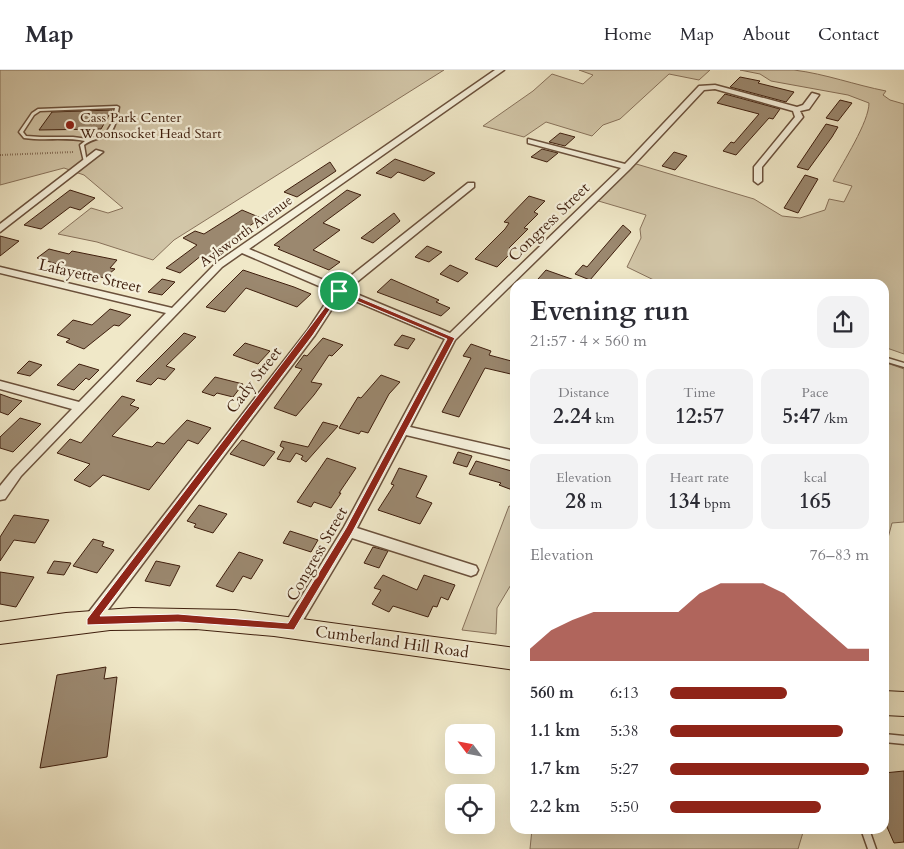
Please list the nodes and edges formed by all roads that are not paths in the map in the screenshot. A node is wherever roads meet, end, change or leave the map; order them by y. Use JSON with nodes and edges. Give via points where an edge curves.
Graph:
{"nodes":[{"id":1,"x":500,"y":70,"type":"edge"},
{"id":2,"x":815,"y":95,"type":"dead end"},
{"id":3,"x":796,"y":110,"type":"junction"},
{"id":4,"x":88,"y":140,"type":"junction"},
{"id":5,"x":531,"y":141,"type":"dead end"},
{"id":6,"x":99,"y":152,"type":"dead end"},
{"id":7,"x":86,"y":162,"type":"junction"},
{"id":8,"x":627,"y":167,"type":"junction"},
{"id":9,"x":758,"y":181,"type":"dead end"},
{"id":10,"x":471,"y":185,"type":"dead end"},
{"id":11,"x":0,"y":229,"type":"edge"},
{"id":12,"x":241,"y":249,"type":"junction"},
{"id":13,"x":0,"y":270,"type":"edge"},
{"id":14,"x":512,"y":279,"type":"edge"},
{"id":15,"x":510,"y":281,"type":"edge"},
{"id":16,"x":339,"y":291,"type":"junction"},
{"id":17,"x":172,"y":311,"type":"junction"},
{"id":18,"x":451,"y":338,"type":"junction"},
{"id":19,"x":889,"y":360,"type":"edge"},
{"id":20,"x":904,"y":365,"type":"edge"},
{"id":21,"x":0,"y":385,"type":"edge"},
{"id":22,"x":81,"y":407,"type":"junction"},
{"id":23,"x":404,"y":430,"type":"junction"},
{"id":24,"x":510,"y":455,"type":"edge"},
{"id":25,"x":0,"y":495,"type":"edge"},
{"id":26,"x":349,"y":531,"type":"junction"},
{"id":27,"x":471,"y":570,"type":"dead end"},
{"id":28,"x":90,"y":622,"type":"junction"},
{"id":29,"x":291,"y":627,"type":"junction"},
{"id":30,"x":0,"y":633,"type":"edge"},
{"id":31,"x":510,"y":658,"type":"edge"},
{"id":32,"x":889,"y":703,"type":"edge"},
{"id":33,"x":904,"y":704,"type":"edge"},
{"id":34,"x":889,"y":738,"type":"edge"},
{"id":35,"x":904,"y":740,"type":"edge"},
{"id":36,"x":867,"y":834,"type":"edge"},
{"id":37,"x":872,"y":849,"type":"edge"}],
"edges":[{"from":1,"to":12,"type":"street","name":"Aylsworth Avenue"},
{"from":2,"to":3,"type":"street","via":[[806,106]]},
{"from":3,"to":8,"type":"street","name":"Congress Street","via":[[715,87],[702,88]]},
{"from":3,"to":9,"type":"street","via":[[799,117],[758,167]]},
{"from":4,"to":4,"type":"lane","via":[[107,134],[114,123],[117,107],[39,110],[21,132],[25,137],[35,139]]},
{"from":4,"to":7,"type":"lane","via":[[82,145]]},
{"from":5,"to":8,"type":"street"},
{"from":6,"to":7,"type":"street"},
{"from":7,"to":11,"type":"street"},
{"from":8,"to":14,"type":"street","name":"Congress Street"},
{"from":10,"to":16,"type":"street","name":"Cady Street"},
{"from":12,"to":16,"type":"street"},
{"from":12,"to":17,"type":"street","name":"Aylsworth Avenue","via":[[219,265]]},
{"from":13,"to":17,"type":"street","name":"Lafayette Street"},
{"from":15,"to":18,"type":"street","name":"Congress Street"},
{"from":16,"to":18,"type":"street"},
{"from":16,"to":28,"type":"street","name":"Cady Street","via":[[311,333]]},
{"from":17,"to":22,"type":"street","name":"Aylsworth Avenue"},
{"from":18,"to":23,"type":"street","name":"Congress Street"},
{"from":19,"to":20,"type":"lane"},
{"from":21,"to":22,"type":"street"},
{"from":22,"to":25,"type":"street","name":"Aylsworth Avenue"},
{"from":23,"to":24,"type":"street"},
{"from":23,"to":26,"type":"street","name":"Congress Street"},
{"from":26,"to":27,"type":"street"},
{"from":26,"to":29,"type":"street","name":"Congress Street"},
{"from":28,"to":29,"type":"main road","name":"Cumberland Hill Road","via":[[178,618]]},
{"from":28,"to":30,"type":"main road","name":"Cumberland Hill Road","via":[[68,622]]},
{"from":29,"to":31,"type":"main road","name":"Cumberland Hill Road"},
{"from":32,"to":33,"type":"main road"},
{"from":34,"to":35,"type":"lane"},
{"from":36,"to":37,"type":"lane"}]}
